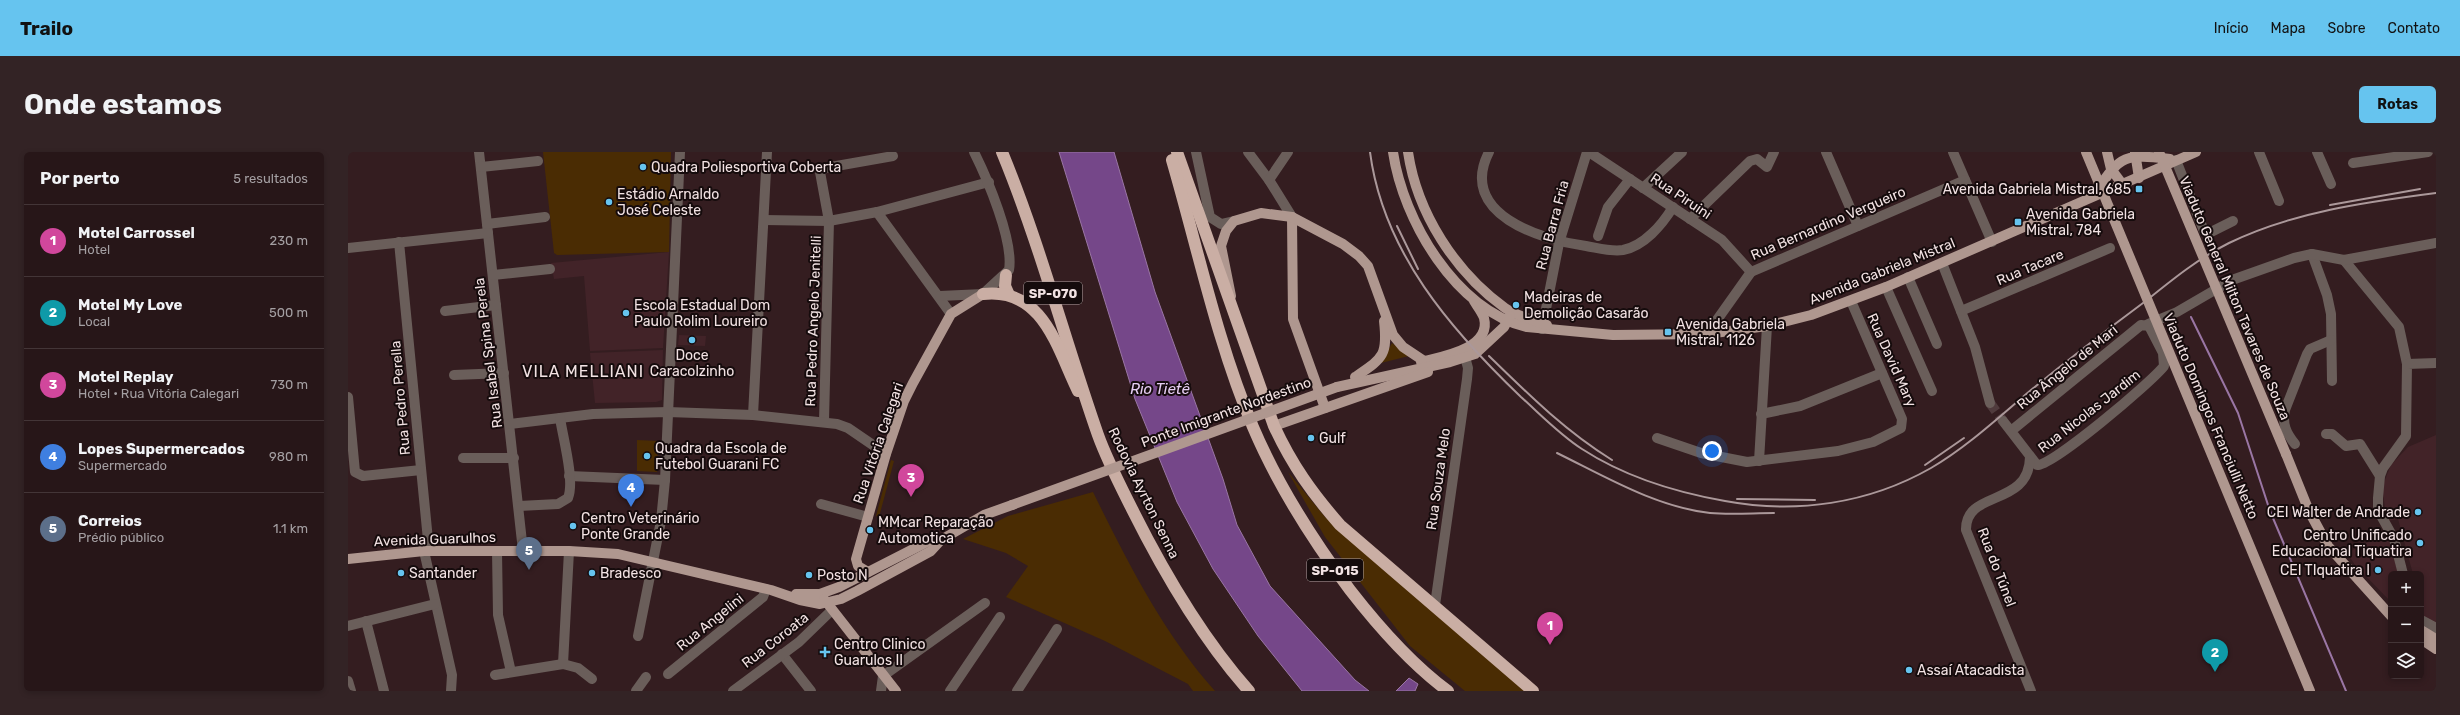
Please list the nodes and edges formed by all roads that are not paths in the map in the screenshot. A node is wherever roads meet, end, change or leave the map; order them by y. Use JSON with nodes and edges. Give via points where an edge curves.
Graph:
{"nodes":[{"id":1,"x":479,"y":152,"type":"edge"},
{"id":2,"x":680,"y":152,"type":"edge"},
{"id":3,"x":767,"y":152,"type":"edge"},
{"id":4,"x":974,"y":152,"type":"edge"},
{"id":5,"x":1002,"y":152,"type":"edge"},
{"id":6,"x":1170,"y":152,"type":"edge"},
{"id":7,"x":1177,"y":152,"type":"edge"},
{"id":8,"x":1196,"y":152,"type":"edge"},
{"id":9,"x":1248,"y":152,"type":"edge"},
{"id":10,"x":1288,"y":152,"type":"edge"},
{"id":11,"x":1392,"y":152,"type":"edge"},
{"id":12,"x":1408,"y":152,"type":"edge"},
{"id":13,"x":1489,"y":152,"type":"edge"},
{"id":14,"x":1588,"y":152,"type":"edge"},
{"id":15,"x":1682,"y":152,"type":"edge"},
{"id":16,"x":1774,"y":152,"type":"edge"},
{"id":17,"x":1826,"y":152,"type":"edge"},
{"id":18,"x":1952,"y":152,"type":"edge"},
{"id":19,"x":2086,"y":152,"type":"edge"},
{"id":20,"x":2107,"y":152,"type":"edge"},
{"id":21,"x":2159,"y":152,"type":"edge"},
{"id":22,"x":2196,"y":152,"type":"edge"},
{"id":23,"x":2260,"y":152,"type":"edge"},
{"id":24,"x":2317,"y":152,"type":"edge"},
{"id":25,"x":2428,"y":152,"type":"edge"},
{"id":26,"x":2136,"y":154,"type":"edge"},
{"id":27,"x":893,"y":156,"type":"dead end"},
{"id":28,"x":2376,"y":156,"type":"edge"},
{"id":29,"x":2176,"y":160,"type":"junction"},
{"id":30,"x":538,"y":161,"type":"dead end"},
{"id":31,"x":2353,"y":163,"type":"dead end"},
{"id":32,"x":481,"y":167,"type":"junction"},
{"id":33,"x":2111,"y":169,"type":"junction"},
{"id":34,"x":1412,"y":176,"type":"junction"},
{"id":35,"x":2139,"y":178,"type":"junction"},
{"id":36,"x":1398,"y":179,"type":"junction"},
{"id":37,"x":1630,"y":179,"type":"junction"},
{"id":38,"x":1269,"y":180,"type":"junction"},
{"id":39,"x":1965,"y":180,"type":"junction"},
{"id":40,"x":989,"y":182,"type":"junction"},
{"id":41,"x":2331,"y":184,"type":"dead end"},
{"id":42,"x":2123,"y":185,"type":"junction"},
{"id":43,"x":1643,"y":188,"type":"junction"},
{"id":44,"x":2092,"y":199,"type":"junction"},
{"id":45,"x":2279,"y":201,"type":"dead end"},
{"id":46,"x":1673,"y":208,"type":"junction"},
{"id":47,"x":877,"y":212,"type":"junction"},
{"id":48,"x":545,"y":217,"type":"dead end"},
{"id":49,"x":1292,"y":217,"type":"junction"},
{"id":50,"x":1690,"y":219,"type":"junction"},
{"id":51,"x":764,"y":220,"type":"junction"},
{"id":52,"x":829,"y":221,"type":"junction"},
{"id":53,"x":2233,"y":221,"type":"dead end"},
{"id":54,"x":1234,"y":222,"type":"junction"},
{"id":55,"x":1858,"y":226,"type":"junction"},
{"id":56,"x":488,"y":229,"type":"junction"},
{"id":57,"x":1598,"y":236,"type":"dead end"},
{"id":58,"x":2435,"y":241,"type":"edge"},
{"id":59,"x":399,"y":242,"type":"junction"},
{"id":60,"x":1992,"y":242,"type":"junction"},
{"id":61,"x":1559,"y":243,"type":"junction"},
{"id":62,"x":348,"y":248,"type":"edge"},
{"id":63,"x":2110,"y":248,"type":"dead end"},
{"id":64,"x":2312,"y":254,"type":"junction"},
{"id":65,"x":2344,"y":260,"type":"junction"},
{"id":66,"x":1942,"y":263,"type":"junction"},
{"id":67,"x":550,"y":269,"type":"dead end"},
{"id":68,"x":1751,"y":272,"type":"junction"},
{"id":69,"x":493,"y":275,"type":"junction"},
{"id":70,"x":1006,"y":275,"type":"junction"},
{"id":71,"x":1908,"y":277,"type":"junction"},
{"id":72,"x":1886,"y":287,"type":"junction"},
{"id":73,"x":983,"y":294,"type":"junction"},
{"id":74,"x":1009,"y":295,"type":"junction"},
{"id":75,"x":940,"y":296,"type":"junction"},
{"id":76,"x":1472,"y":298,"type":"junction"},
{"id":77,"x":1231,"y":302,"type":"junction"},
{"id":78,"x":1851,"y":302,"type":"junction"},
{"id":79,"x":496,"y":305,"type":"junction"},
{"id":80,"x":445,"y":310,"type":"dead end"},
{"id":81,"x":1961,"y":311,"type":"junction"},
{"id":82,"x":1383,"y":312,"type":"junction"},
{"id":83,"x":951,"y":314,"type":"junction"},
{"id":84,"x":1510,"y":316,"type":"junction"},
{"id":85,"x":2143,"y":325,"type":"junction"},
{"id":86,"x":1767,"y":326,"type":"junction"},
{"id":87,"x":1527,"y":327,"type":"junction"},
{"id":88,"x":1543,"y":327,"type":"junction"},
{"id":89,"x":1707,"y":334,"type":"junction"},
{"id":90,"x":1493,"y":339,"type":"junction"},
{"id":91,"x":2331,"y":340,"type":"junction"},
{"id":92,"x":1937,"y":344,"type":"dead end"},
{"id":93,"x":1465,"y":357,"type":"junction"},
{"id":94,"x":1424,"y":361,"type":"junction"},
{"id":95,"x":1450,"y":362,"type":"junction"},
{"id":96,"x":2436,"y":363,"type":"edge"},
{"id":97,"x":2407,"y":364,"type":"junction"},
{"id":98,"x":504,"y":373,"type":"junction"},
{"id":99,"x":1882,"y":373,"type":"junction"},
{"id":100,"x":454,"y":375,"type":"dead end"},
{"id":101,"x":1355,"y":377,"type":"junction"},
{"id":102,"x":2332,"y":381,"type":"dead end"},
{"id":103,"x":1337,"y":386,"type":"junction"},
{"id":104,"x":1932,"y":391,"type":"dead end"},
{"id":105,"x":348,"y":397,"type":"edge"},
{"id":106,"x":1990,"y":403,"type":"tunnel mouth"},
{"id":107,"x":1325,"y":408,"type":"junction"},
{"id":108,"x":668,"y":412,"type":"junction"},
{"id":109,"x":1761,"y":414,"type":"junction"},
{"id":110,"x":753,"y":415,"type":"junction"},
{"id":111,"x":560,"y":418,"type":"junction"},
{"id":112,"x":824,"y":421,"type":"junction"},
{"id":113,"x":2003,"y":421,"type":"tunnel mouth"},
{"id":114,"x":510,"y":424,"type":"junction"},
{"id":115,"x":1274,"y":426,"type":"junction"},
{"id":116,"x":2011,"y":431,"type":"junction"},
{"id":117,"x":2326,"y":434,"type":"dead end"},
{"id":118,"x":1098,"y":436,"type":"junction"},
{"id":119,"x":1658,"y":438,"type":"dead end"},
{"id":120,"x":2295,"y":444,"type":"dead end"},
{"id":121,"x":886,"y":454,"type":"junction"},
{"id":122,"x":2030,"y":457,"type":"junction"},
{"id":123,"x":463,"y":458,"type":"dead end"},
{"id":124,"x":514,"y":458,"type":"junction"},
{"id":125,"x":1759,"y":461,"type":"junction"},
{"id":126,"x":421,"y":470,"type":"junction"},
{"id":127,"x":569,"y":476,"type":"junction"},
{"id":128,"x":2380,"y":476,"type":"junction"},
{"id":129,"x":665,"y":480,"type":"junction"},
{"id":130,"x":821,"y":504,"type":"dead end"},
{"id":131,"x":1012,"y":505,"type":"joint"},
{"id":132,"x":519,"y":506,"type":"junction"},
{"id":133,"x":868,"y":517,"type":"junction"},
{"id":134,"x":941,"y":540,"type":"junction"},
{"id":135,"x":424,"y":551,"type":"junction"},
{"id":136,"x":496,"y":551,"type":"junction"},
{"id":137,"x":523,"y":551,"type":"junction"},
{"id":138,"x":569,"y":551,"type":"junction"},
{"id":139,"x":348,"y":559,"type":"edge"},
{"id":140,"x":654,"y":561,"type":"junction"},
{"id":141,"x":2402,"y":571,"type":"edge"},
{"id":142,"x":868,"y":572,"type":"junction"},
{"id":143,"x":766,"y":589,"type":"junction"},
{"id":144,"x":782,"y":594,"type":"junction"},
{"id":145,"x":820,"y":594,"type":"junction"},
{"id":146,"x":985,"y":603,"type":"dead end"},
{"id":147,"x":434,"y":604,"type":"junction"},
{"id":148,"x":1435,"y":605,"type":"junction"},
{"id":149,"x":830,"y":607,"type":"junction"},
{"id":150,"x":2388,"y":612,"type":"edge"},
{"id":151,"x":1000,"y":617,"type":"dead end"},
{"id":152,"x":366,"y":621,"type":"junction"},
{"id":153,"x":2424,"y":622,"type":"edge"},
{"id":154,"x":348,"y":626,"type":"edge"},
{"id":155,"x":2436,"y":628,"type":"edge"},
{"id":156,"x":1057,"y":629,"type":"dead end"},
{"id":157,"x":2424,"y":632,"type":"edge"},
{"id":158,"x":638,"y":636,"type":"dead end"},
{"id":159,"x":2436,"y":639,"type":"edge"},
{"id":160,"x":2424,"y":641,"type":"edge"},
{"id":161,"x":2436,"y":649,"type":"edge"},
{"id":162,"x":782,"y":654,"type":"junction"},
{"id":163,"x":563,"y":664,"type":"junction"},
{"id":164,"x":511,"y":672,"type":"junction"},
{"id":165,"x":668,"y":674,"type":"dead end"},
{"id":166,"x":495,"y":675,"type":"dead end"},
{"id":167,"x":883,"y":676,"type":"junction"},
{"id":168,"x":646,"y":677,"type":"dead end"},
{"id":169,"x":592,"y":679,"type":"dead end"},
{"id":170,"x":348,"y":681,"type":"edge"},
{"id":171,"x":351,"y":691,"type":"edge"},
{"id":172,"x":384,"y":691,"type":"edge"},
{"id":173,"x":451,"y":691,"type":"edge"},
{"id":174,"x":636,"y":691,"type":"edge"},
{"id":175,"x":733,"y":691,"type":"edge"},
{"id":176,"x":810,"y":691,"type":"edge"},
{"id":177,"x":881,"y":691,"type":"edge"},
{"id":178,"x":896,"y":691,"type":"edge"},
{"id":179,"x":950,"y":691,"type":"edge"},
{"id":180,"x":1017,"y":691,"type":"edge"},
{"id":181,"x":1249,"y":691,"type":"edge"},
{"id":182,"x":1448,"y":691,"type":"edge"},
{"id":183,"x":1533,"y":691,"type":"edge"},
{"id":184,"x":2031,"y":691,"type":"edge"},
{"id":185,"x":2310,"y":691,"type":"edge"}],
"edges":[{"from":1,"to":32,"type":"street","name":"Rua Isabel Spina Perela"},
{"from":2,"to":108,"type":"street"},
{"from":3,"to":51,"type":"street"},
{"from":4,"to":40,"type":"street"},
{"from":5,"to":118,"type":"highway","name":"Rodovia Ayrton Senna","number":"SP-070","via":[[1026,210]]},
{"from":6,"to":182,"type":"highway","number":"SP-015","via":[[1222,340],[1252,426],[1276,477],[1317,546],[1366,610],[1414,662]]},
{"from":7,"to":77,"type":"highway"},
{"from":8,"to":54,"type":"street","via":[[1210,216],[1221,224]]},
{"from":9,"to":38,"type":"street"},
{"from":10,"to":38,"type":"street"},
{"from":11,"to":36,"type":"main road"},
{"from":12,"to":34,"type":"main road"},
{"from":13,"to":61,"type":"street","via":[[1482,176],[1482,186],[1497,211],[1511,222]]},
{"from":14,"to":37,"type":"street","name":"Rua Piruini"},
{"from":14,"to":61,"type":"street","name":"Rua Barra Fria"},
{"from":15,"to":43,"type":"street"},
{"from":16,"to":50,"type":"street","via":[[1767,167],[1757,160],[1750,161]]},
{"from":17,"to":55,"type":"street"},
{"from":18,"to":39,"type":"street"},
{"from":19,"to":185,"type":"main road","name":"Viaduto Domingos Franciulli Netto","bridge":true},
{"from":20,"to":33,"type":"main road"},
{"from":21,"to":150,"type":"main road","name":"Viaduto General Milton Tavares de Souza","bridge":true,"via":[[2308,511],[2328,546]]},
{"from":22,"to":29,"type":"main road","name":"Avenida Gabriela Mistral"},
{"from":23,"to":45,"type":"street"},
{"from":24,"to":41,"type":"street"},
{"from":25,"to":28,"type":"street"},
{"from":26,"to":29,"type":"main road","name":"Avenida Gabriela Mistral"},
{"from":26,"to":33,"type":"main road","name":"Avenida Gabriela Mistral","via":[[2120,161]]},
{"from":26,"to":35,"type":"main road"},
{"from":27,"to":52,"type":"street","name":"Rua Pedro Angelo Jenitelli","via":[[825,168],[820,172]]},
{"from":28,"to":31,"type":"street"},
{"from":29,"to":35,"type":"main road","name":"Avenida Gabriela Mistral"},
{"from":29,"to":53,"type":"street","via":[[2204,231],[2209,233]]},
{"from":30,"to":32,"type":"street"},
{"from":32,"to":56,"type":"street","name":"Rua Isabel Spina Perela"},
{"from":33,"to":42,"type":"main road"},
{"from":33,"to":44,"type":"main road","name":"Avenida Gabriela Mistral"},
{"from":34,"to":36,"type":"main road","via":[[1406,175]]},
{"from":34,"to":84,"type":"main road","via":[[1430,217],[1451,255]]},
{"from":35,"to":42,"type":"main road","name":"Avenida Gabriela Mistral"},
{"from":36,"to":76,"type":"main road","via":[[1426,242],[1443,267]]},
{"from":37,"to":43,"type":"street","name":"Rua Piruini"},
{"from":37,"to":57,"type":"street","via":[[1608,207]]},
{"from":38,"to":49,"type":"street"},
{"from":39,"to":55,"type":"street","name":"Rua Bernardino Vergueiro"},
{"from":39,"to":60,"type":"street"},
{"from":40,"to":47,"type":"street"},
{"from":40,"to":70,"type":"street","via":[[1010,256]]},
{"from":42,"to":44,"type":"main road","name":"Avenida Gabriela Mistral"},
{"from":43,"to":46,"type":"street","name":"Rua Piruini"},
{"from":44,"to":60,"type":"main road","name":"Avenida Gabriela Mistral"},
{"from":46,"to":50,"type":"street","name":"Rua Piruini"},
{"from":46,"to":61,"type":"street","via":[[1662,225],[1630,247],[1611,250]]},
{"from":47,"to":52,"type":"street"},
{"from":47,"to":75,"type":"street"},
{"from":48,"to":56,"type":"street"},
{"from":49,"to":54,"type":"main road","via":[[1261,213]]},
{"from":49,"to":82,"type":"main road","via":[[1343,244],[1359,256],[1368,266]]},
{"from":49,"to":107,"type":"main road","via":[[1293,319]]},
{"from":50,"to":68,"type":"street","name":"Rua Piruini","via":[[1722,240]]},
{"from":51,"to":52,"type":"street"},
{"from":51,"to":110,"type":"street"},
{"from":52,"to":112,"type":"street","name":"Rua Pedro Angelo Jenitelli"},
{"from":54,"to":77,"type":"main road","via":[[1222,237],[1221,246],[1231,288]]},
{"from":55,"to":68,"type":"street","name":"Rua Bernardino Vergueiro"},
{"from":56,"to":59,"type":"street"},
{"from":56,"to":69,"type":"street","name":"Rua Isabel Spina Perela"},
{"from":58,"to":65,"type":"street"},
{"from":59,"to":62,"type":"street"},
{"from":59,"to":126,"type":"street","name":"Rua Pedro Perella"},
{"from":60,"to":66,"type":"main road","name":"Avenida Gabriela Mistral"},
{"from":61,"to":88,"type":"street","name":"Rua Barra Fria"},
{"from":63,"to":81,"type":"street","name":"Rua Tacare"},
{"from":64,"to":65,"type":"street"},
{"from":64,"to":85,"type":"street","name":"Rua Ângelo de Mari","via":[[2232,280],[2177,312]]},
{"from":64,"to":91,"type":"street","via":[[2327,295],[2332,324]]},
{"from":65,"to":97,"type":"street","via":[[2399,328]]},
{"from":66,"to":71,"type":"main road","name":"Avenida Gabriela Mistral"},
{"from":66,"to":81,"type":"street"},
{"from":67,"to":69,"type":"street"},
{"from":68,"to":89,"type":"street","name":"Rua Bernardino Vergueiro"},
{"from":69,"to":79,"type":"street","name":"Rua Isabel Spina Perela"},
{"from":70,"to":73,"type":"street"},
{"from":70,"to":74,"type":"highway","via":[[1005,286]]},
{"from":71,"to":72,"type":"main road","name":"Avenida Gabriela Mistral"},
{"from":71,"to":92,"type":"street"},
{"from":72,"to":78,"type":"main road","name":"Avenida Gabriela Mistral"},
{"from":72,"to":104,"type":"street"},
{"from":73,"to":74,"type":"highway"},
{"from":73,"to":75,"type":"street"},
{"from":73,"to":83,"type":"main road","name":"Rua Vitória Calegari"},
{"from":74,"to":118,"type":"highway","via":[[1030,308],[1052,332]]},
{"from":75,"to":83,"type":"street"},
{"from":76,"to":84,"type":"main road"},
{"from":76,"to":94,"type":"main road","via":[[1484,317],[1479,337],[1464,350]]},
{"from":77,"to":115,"type":"highway"},
{"from":78,"to":86,"type":"main road","name":"Avenida Gabriela Mistral"},
{"from":78,"to":99,"type":"street","name":"Rua David Mary"},
{"from":79,"to":80,"type":"street"},
{"from":79,"to":98,"type":"street","name":"Rua Isabel Spina Perela"},
{"from":81,"to":106,"type":"street","via":[[1975,347]]},
{"from":82,"to":94,"type":"main road","via":[[1398,342]]},
{"from":82,"to":101,"type":"main road","via":[[1385,351],[1380,358]]},
{"from":83,"to":121,"type":"main road","name":"Rua Vitória Calegari","via":[[904,401]]},
{"from":84,"to":87,"type":"main road","name":"Avenida Gabriela Mistral"},
{"from":84,"to":88,"type":"main road","name":"Avenida Gabriela Mistral"},
{"from":84,"to":90,"type":"main road"},
{"from":85,"to":116,"type":"street","name":"Rua Ângelo de Mari"},
{"from":85,"to":122,"type":"street","name":"Rua Nicolas Jardim","via":[[2149,326],[2163,353],[2164,366],[2133,396],[2059,455],[2040,466]]},
{"from":86,"to":89,"type":"main road","name":"Avenida Gabriela Mistral"},
{"from":86,"to":109,"type":"street"},
{"from":87,"to":88,"type":"main road","name":"Avenida Gabriela Mistral"},
{"from":87,"to":90,"type":"main road"},
{"from":88,"to":89,"type":"main road","name":"Avenida Gabriela Mistral","via":[[1635,336]]},
{"from":90,"to":93,"type":"main road","via":[[1476,354]]},
{"from":91,"to":102,"type":"street"},
{"from":91,"to":120,"type":"street","via":[[2310,349],[2283,418],[2286,432]]},
{"from":93,"to":95,"type":"main road"},
{"from":93,"to":148,"type":"street","name":"Rua Souza Melo","via":[[1468,368]]},
{"from":94,"to":101,"type":"main road"},
{"from":95,"to":103,"type":"main road"},
{"from":95,"to":107,"type":"main road","via":[[1424,374]]},
{"from":96,"to":97,"type":"street"},
{"from":97,"to":128,"type":"street","via":[[2406,436]]},
{"from":98,"to":100,"type":"street"},
{"from":98,"to":114,"type":"street","name":"Rua Isabel Spina Perela"},
{"from":99,"to":109,"type":"street","via":[[1800,406]]},
{"from":99,"to":125,"type":"street","name":"Rua David Mary","via":[[1902,419],[1901,428],[1863,445],[1838,451]]},
{"from":101,"to":103,"type":"main road"},
{"from":103,"to":131,"type":"main road","name":"Ponte Imigrante Nordestino","bridge":true},
{"from":105,"to":126,"type":"street","via":[[355,472],[363,476]]},
{"from":107,"to":115,"type":"main road"},
{"from":108,"to":110,"type":"street"},
{"from":108,"to":111,"type":"street","via":[[619,412]]},
{"from":108,"to":129,"type":"street"},
{"from":109,"to":125,"type":"street"},
{"from":110,"to":112,"type":"street"},
{"from":111,"to":114,"type":"street"},
{"from":111,"to":127,"type":"street"},
{"from":112,"to":121,"type":"street","via":[[848,428]]},
{"from":113,"to":116,"type":"street"},
{"from":114,"to":124,"type":"street","name":"Rua Isabel Spina Perela"},
{"from":115,"to":148,"type":"highway","via":[[1289,459],[1314,495],[1340,525]]},
{"from":116,"to":122,"type":"street"},
{"from":117,"to":128,"type":"street","via":[[2332,434],[2346,446],[2360,444]]},
{"from":118,"to":181,"type":"highway","name":"Rodovia Ayrton Senna","number":"SP-070","via":[[1152,550],[1190,612]]},
{"from":119,"to":125,"type":"street","via":[[1738,461]]},
{"from":121,"to":133,"type":"main road","name":"Rua Vitória Calegari"},
{"from":122,"to":184,"type":"street","name":"Rua do Túnel","via":[[2026,478],[2019,486],[1976,507],[1966,520],[1966,530]]},
{"from":123,"to":124,"type":"street"},
{"from":124,"to":132,"type":"street","name":"Rua Isabel Spina Perela"},
{"from":126,"to":135,"type":"street","name":"Rua Pedro Perella","via":[[428,540]]},
{"from":127,"to":129,"type":"street"},
{"from":127,"to":132,"type":"street","via":[[570,493],[564,502]]},
{"from":128,"to":141,"type":"street","via":[[2378,510],[2394,539]]},
{"from":129,"to":140,"type":"street"},
{"from":130,"to":133,"type":"street"},
{"from":131,"to":134,"type":"main road","name":"Avenida Guarulhos","via":[[984,515]]},
{"from":132,"to":137,"type":"street","name":"Rua Isabel Spina Perela"},
{"from":133,"to":142,"type":"main road","name":"Rua Vitória Calegari","via":[[856,559],[858,566]]},
{"from":134,"to":142,"type":"main road","name":"Avenida Guarulhos","via":[[927,542]]},
{"from":134,"to":149,"type":"main road","name":"Avenida Guarulhos","via":[[931,551]]},
{"from":135,"to":136,"type":"main road","name":"Avenida Guarulhos"},
{"from":135,"to":139,"type":"main road","name":"Avenida Guarulhos"},
{"from":135,"to":147,"type":"street"},
{"from":136,"to":137,"type":"main road","name":"Avenida Guarulhos"},
{"from":136,"to":164,"type":"street","via":[[498,616]]},
{"from":137,"to":138,"type":"main road","name":"Avenida Guarulhos"},
{"from":138,"to":140,"type":"main road","name":"Avenida Guarulhos","via":[[618,554]]},
{"from":138,"to":163,"type":"street"},
{"from":140,"to":143,"type":"main road","name":"Avenida Guarulhos"},
{"from":140,"to":158,"type":"street"},
{"from":142,"to":145,"type":"main road","name":"Avenida Guarulhos"},
{"from":143,"to":144,"type":"main road","name":"Avenida Guarulhos"},
{"from":143,"to":165,"type":"street","name":"Rua Angelini","via":[[763,597]]},
{"from":144,"to":145,"type":"main road","name":"Avenida Guarulhos"},
{"from":144,"to":149,"type":"main road","name":"Avenida Guarulhos"},
{"from":145,"to":149,"type":"main road"},
{"from":146,"to":167,"type":"street"},
{"from":147,"to":152,"type":"street"},
{"from":147,"to":173,"type":"street","via":[[452,675]]},
{"from":148,"to":183,"type":"highway"},
{"from":149,"to":162,"type":"street","name":"Rua Coroata","via":[[813,630]]},
{"from":149,"to":167,"type":"main road"},
{"from":151,"to":179,"type":"street"},
{"from":152,"to":154,"type":"street"},
{"from":152,"to":172,"type":"street"},
{"from":153,"to":155,"type":"street"},
{"from":156,"to":180,"type":"street"},
{"from":157,"to":159,"type":"main road"},
{"from":160,"to":161,"type":"main road"},
{"from":162,"to":175,"type":"street","name":"Rua Coroata"},
{"from":162,"to":176,"type":"street"},
{"from":163,"to":164,"type":"street"},
{"from":163,"to":169,"type":"street","via":[[578,668]]},
{"from":164,"to":166,"type":"street"},
{"from":167,"to":177,"type":"street"},
{"from":167,"to":178,"type":"main road"},
{"from":168,"to":174,"type":"street"},
{"from":170,"to":171,"type":"street"}]}
